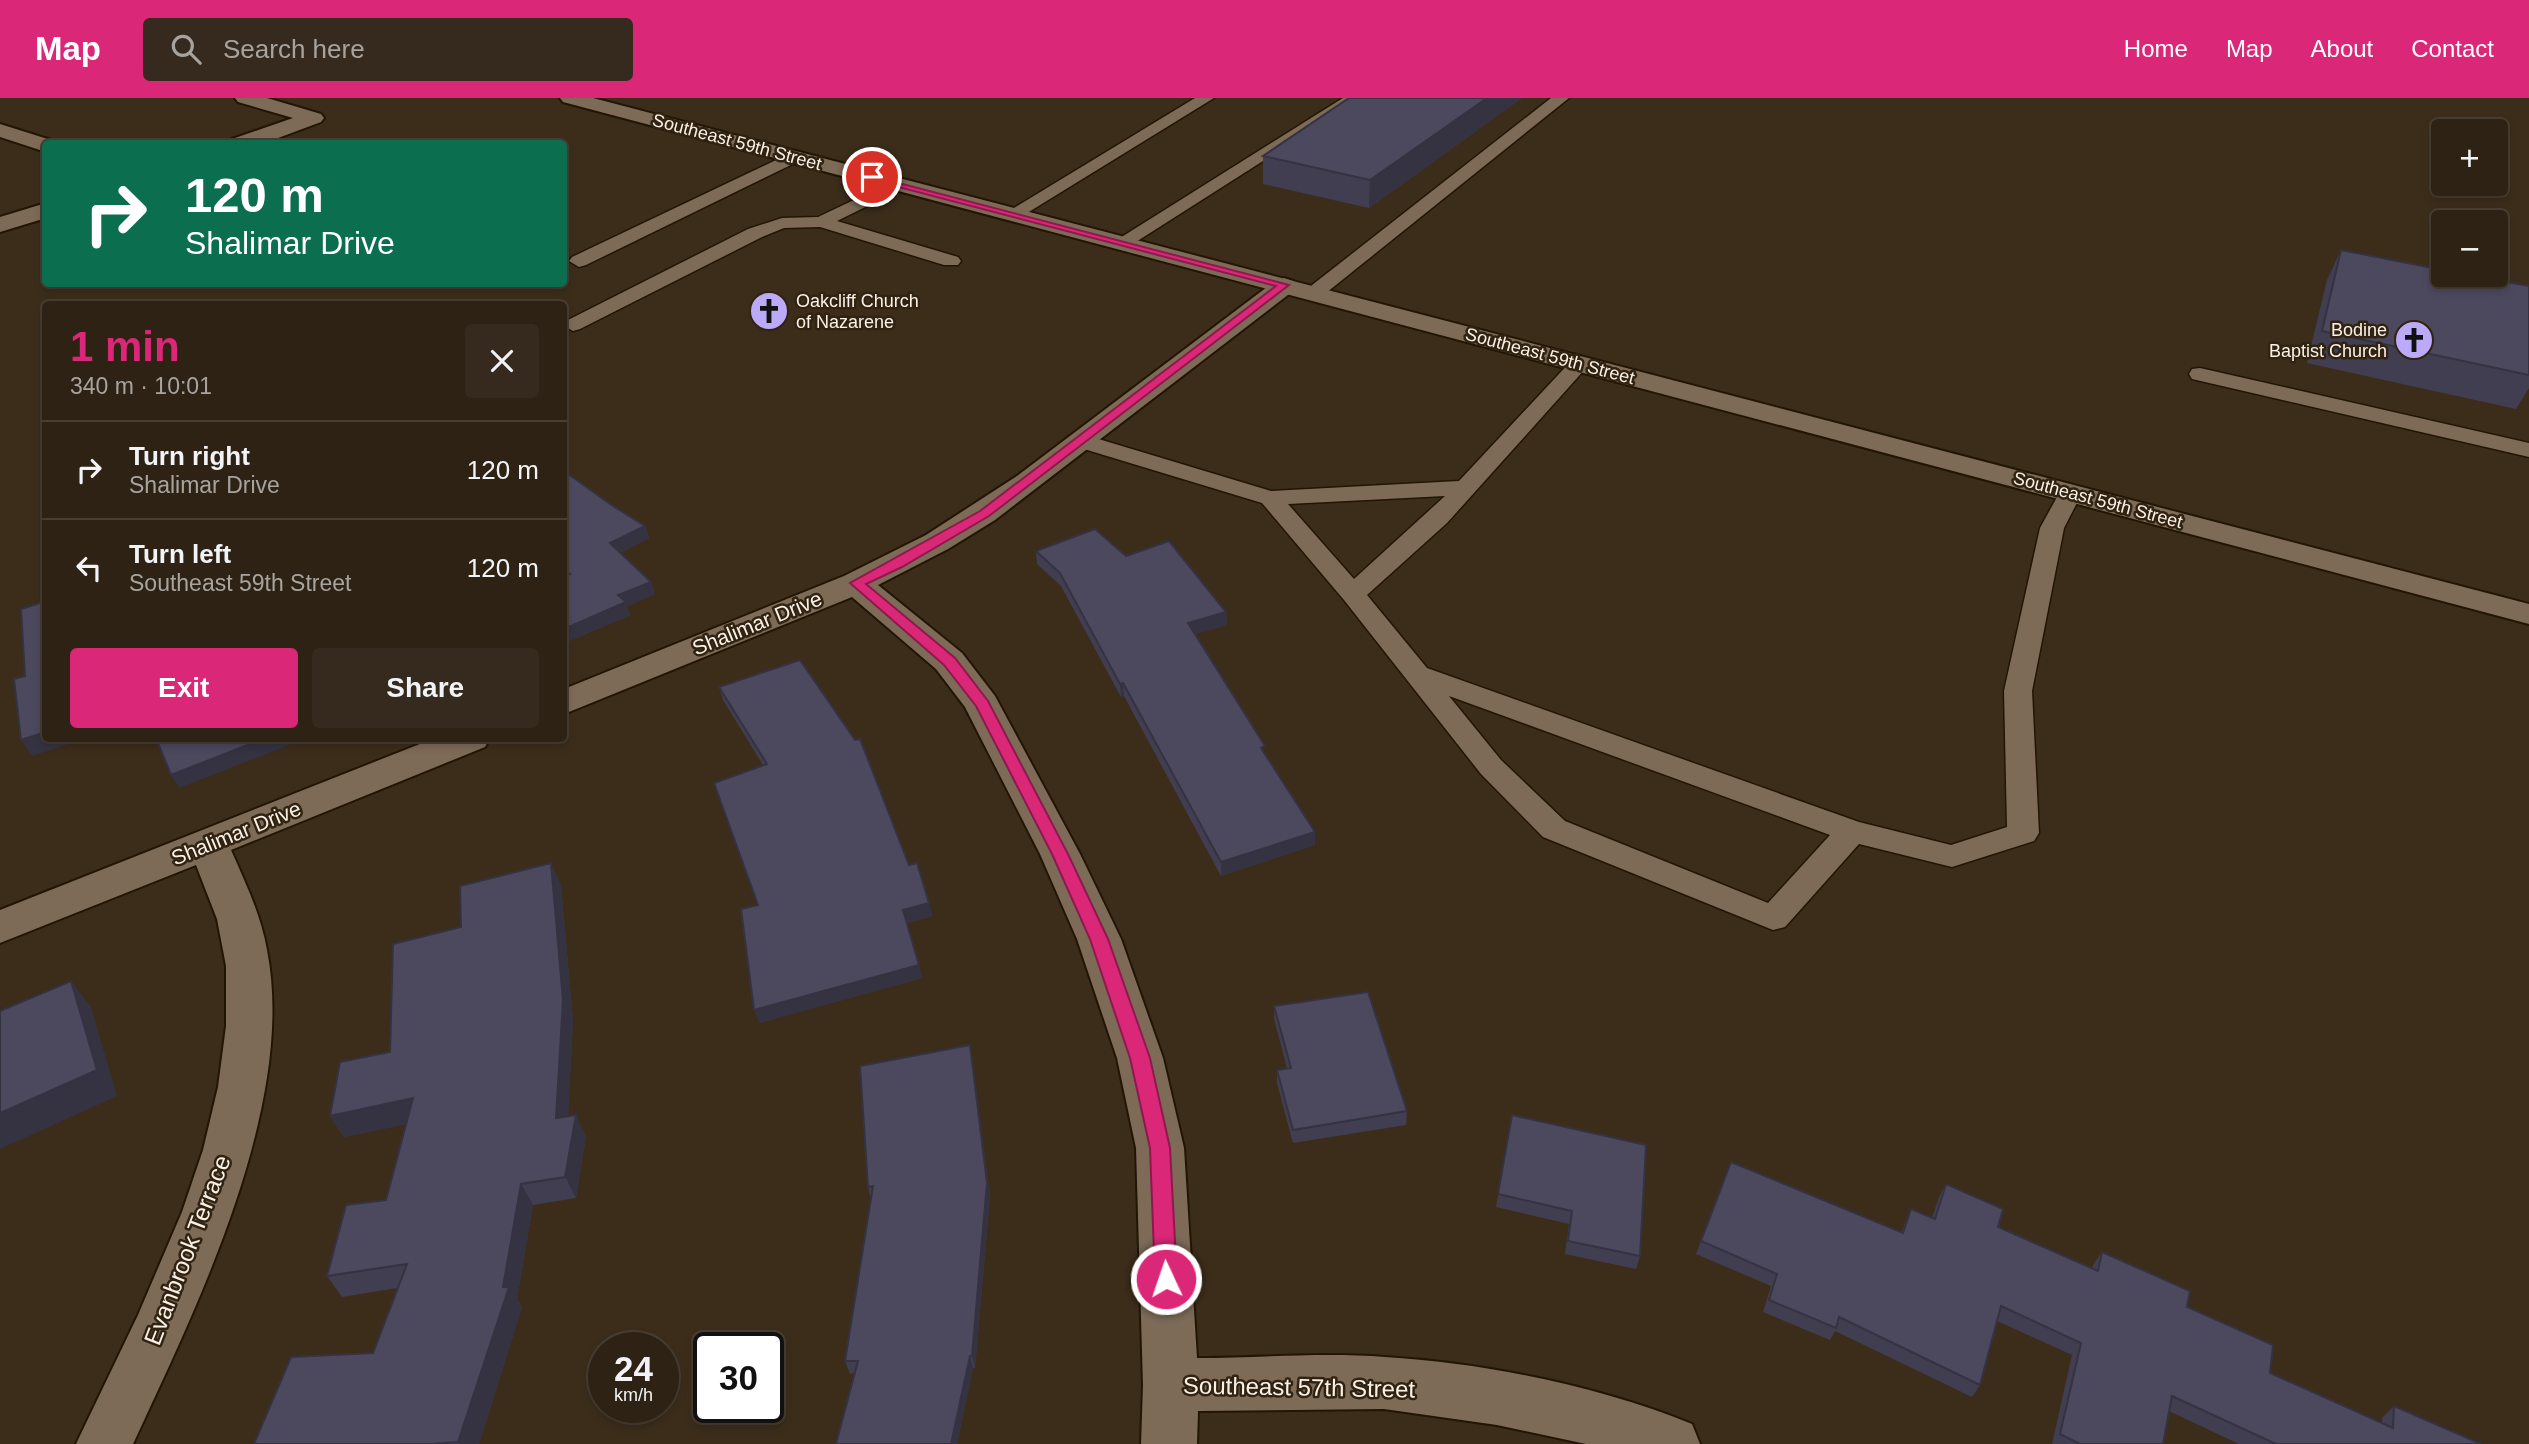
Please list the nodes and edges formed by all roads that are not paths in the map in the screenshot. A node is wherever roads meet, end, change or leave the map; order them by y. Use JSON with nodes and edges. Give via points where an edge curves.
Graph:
{"nodes":[{"id":1,"x":245,"y":98,"type":"edge"},
{"id":2,"x":310,"y":98,"type":"edge"},
{"id":3,"x":570,"y":98,"type":"edge"},
{"id":4,"x":1206,"y":98,"type":"edge"},
{"id":5,"x":1354,"y":98,"type":"edge"},
{"id":6,"x":1561,"y":98,"type":"edge"},
{"id":7,"x":280,"y":108,"type":"junction"},
{"id":8,"x":0,"y":130,"type":"edge"},
{"id":9,"x":251,"y":140,"type":"edge"},
{"id":10,"x":42,"y":145,"type":"edge"},
{"id":11,"x":793,"y":157,"type":"junction"},
{"id":12,"x":898,"y":184,"type":"junction"},
{"id":13,"x":42,"y":211,"type":"edge"},
{"id":14,"x":1013,"y":214,"type":"junction"},
{"id":15,"x":821,"y":222,"type":"junction"},
{"id":16,"x":0,"y":225,"type":"edge"},
{"id":17,"x":1121,"y":243,"type":"junction"},
{"id":18,"x":579,"y":261,"type":"dead end"},
{"id":19,"x":951,"y":261,"type":"dead end"},
{"id":20,"x":1284,"y":285,"type":"junction"},
{"id":21,"x":1314,"y":293,"type":"junction"},
{"id":22,"x":573,"y":326,"type":"dead end"},
{"id":23,"x":1579,"y":364,"type":"junction"},
{"id":24,"x":2200,"y":374,"type":"dead end"},
{"id":25,"x":1082,"y":441,"type":"junction"},
{"id":26,"x":2529,"y":450,"type":"edge"},
{"id":27,"x":1466,"y":488,"type":"junction"},
{"id":28,"x":2070,"y":493,"type":"junction"},
{"id":29,"x":1270,"y":498,"type":"junction"},
{"id":30,"x":856,"y":583,"type":"junction"},
{"id":31,"x":1353,"y":594,"type":"junction"},
{"id":32,"x":2529,"y":614,"type":"edge"},
{"id":33,"x":1416,"y":674,"type":"junction"},
{"id":34,"x":567,"y":701,"type":"edge"},
{"id":35,"x":446,"y":743,"type":"edge"},
{"id":36,"x":1852,"y":831,"type":"junction"},
{"id":37,"x":208,"y":845,"type":"junction"},
{"id":38,"x":0,"y":927,"type":"edge"},
{"id":39,"x":1171,"y":1385,"type":"junction"},
{"id":40,"x":104,"y":1444,"type":"edge"},
{"id":41,"x":1169,"y":1444,"type":"edge"},
{"id":42,"x":1672,"y":1444,"type":"edge"}],
"edges":[{"from":1,"to":7,"type":"street"},
{"from":2,"to":7,"type":"street"},
{"from":3,"to":11,"type":"street","name":"Southeast 59th Street"},
{"from":4,"to":14,"type":"lane"},
{"from":5,"to":17,"type":"lane"},
{"from":6,"to":21,"type":"lane"},
{"from":7,"to":9,"type":"street","via":[[314,118]]},
{"from":8,"to":10,"type":"street"},
{"from":11,"to":12,"type":"street","name":"Southeast 59th Street"},
{"from":11,"to":18,"type":"lane"},
{"from":12,"to":14,"type":"street","name":"Southeast 59th Street"},
{"from":12,"to":15,"type":"lane"},
{"from":13,"to":16,"type":"street"},
{"from":14,"to":17,"type":"street","name":"Southeast 59th Street"},
{"from":15,"to":19,"type":"lane"},
{"from":15,"to":22,"type":"lane","via":[[782,223],[755,233]]},
{"from":17,"to":20,"type":"street","name":"Southeast 59th Street"},
{"from":20,"to":21,"type":"street","name":"Southeast 59th Street"},
{"from":20,"to":25,"type":"street","name":"Shalimar Drive"},
{"from":21,"to":23,"type":"street","name":"Southeast 59th Street"},
{"from":23,"to":27,"type":"lane"},
{"from":23,"to":28,"type":"street","name":"Southeast 59th Street"},
{"from":24,"to":26,"type":"lane"},
{"from":25,"to":29,"type":"lane"},
{"from":25,"to":30,"type":"street","name":"Shalimar Drive","via":[[984,513]]},
{"from":27,"to":29,"type":"lane"},
{"from":27,"to":31,"type":"lane"},
{"from":28,"to":32,"type":"street","name":"Southeast 59th Street"},
{"from":28,"to":36,"type":"lane","via":[[2053,528],[2018,691],[2023,833],[1952,856]]},
{"from":29,"to":31,"type":"lane"},
{"from":30,"to":34,"type":"street","name":"Shalimar Drive"},
{"from":30,"to":39,"type":"street","via":[[949,662],[982,704],[1099,939],[1140,1058],[1160,1148]]},
{"from":31,"to":33,"type":"lane"},
{"from":33,"to":36,"type":"lane"},
{"from":33,"to":36,"type":"lane","via":[[1491,767],[1554,829],[1773,918]]},
{"from":35,"to":37,"type":"street","name":"Shalimar Drive"},
{"from":37,"to":38,"type":"street","name":"Shalimar Drive"},
{"from":37,"to":40,"type":"street","name":"Evanbrook Terrace","via":[[239,919],[248,963],[251,1009],[244,1075],[219,1177],[170,1307]]},
{"from":39,"to":41,"type":"street"},
{"from":39,"to":42,"type":"street","name":"Southeast 57th Street","via":[[1384,1383],[1545,1408],[1606,1421]]}]}
